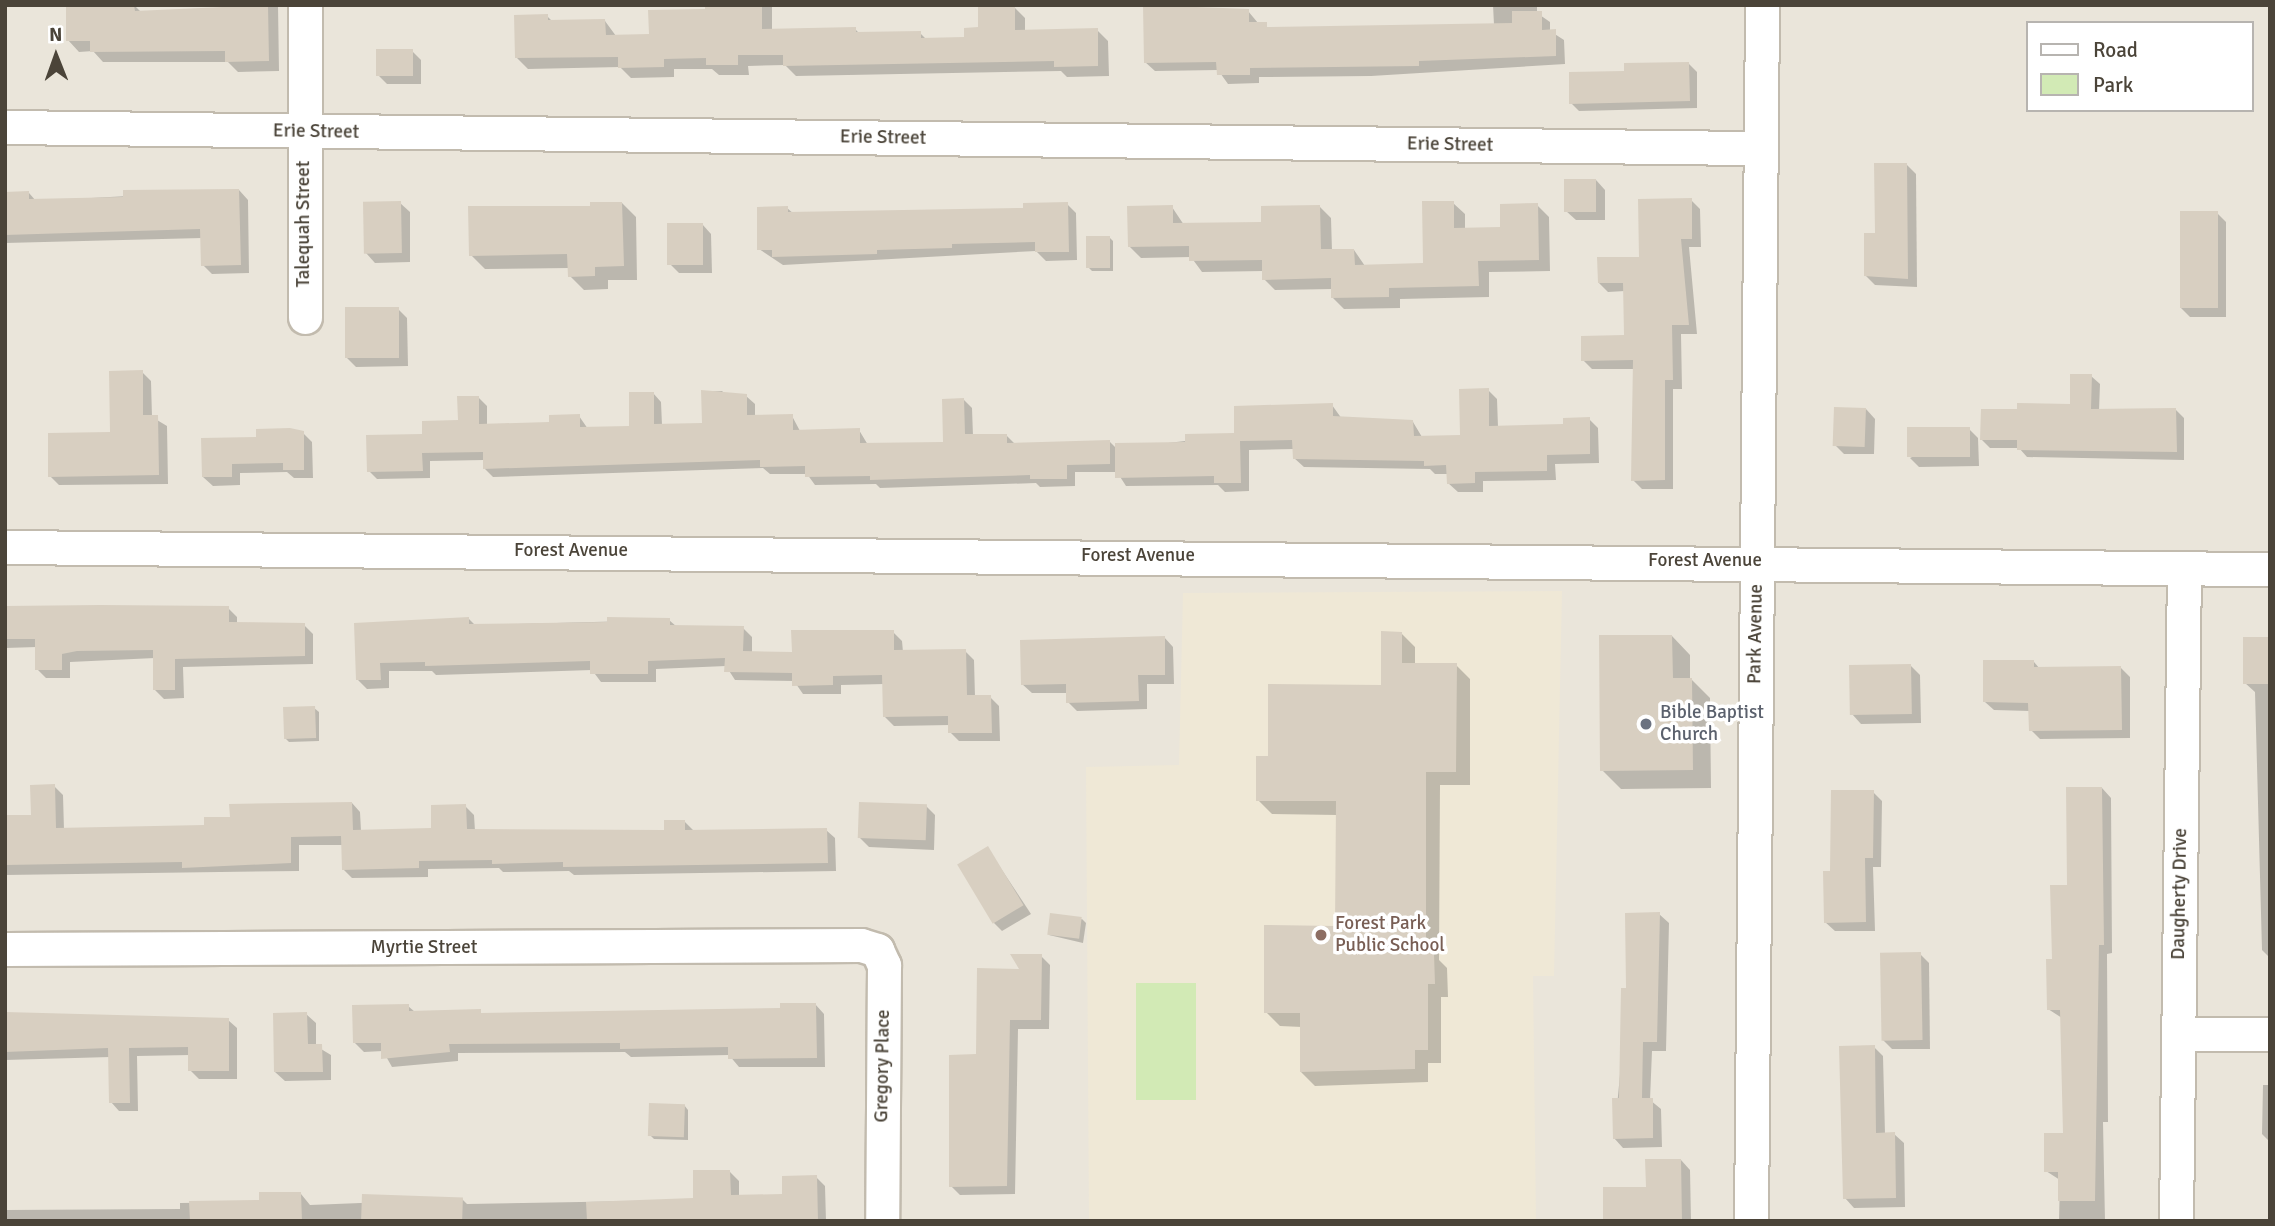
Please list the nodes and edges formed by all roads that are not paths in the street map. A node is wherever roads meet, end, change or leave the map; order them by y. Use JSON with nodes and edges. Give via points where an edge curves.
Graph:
{"nodes":[{"id":1,"x":305,"y":5,"type":"edge"},
{"id":2,"x":1762,"y":5,"type":"edge"},
{"id":3,"x":5,"y":127,"type":"edge"},
{"id":4,"x":304,"y":132,"type":"junction"},
{"id":5,"x":1761,"y":148,"type":"junction"},
{"id":6,"x":305,"y":317,"type":"dead end"},
{"id":7,"x":5,"y":547,"type":"edge"},
{"id":8,"x":1757,"y":561,"type":"junction"},
{"id":9,"x":2184,"y":568,"type":"junction"},
{"id":10,"x":2270,"y":569,"type":"edge"},
{"id":11,"x":842,"y":946,"type":"joint"},
{"id":12,"x":5,"y":950,"type":"edge"},
{"id":13,"x":2178,"y":1034,"type":"junction"},
{"id":14,"x":2270,"y":1034,"type":"edge"},
{"id":15,"x":882,"y":1221,"type":"edge"},
{"id":16,"x":1751,"y":1221,"type":"edge"},
{"id":17,"x":2176,"y":1221,"type":"edge"}],
"edges":[{"from":1,"to":4,"type":"street","name":"Talequah Street"},
{"from":2,"to":5,"type":"street","name":"Park Avenue"},
{"from":3,"to":4,"type":"street","name":"Erie Street"},
{"from":4,"to":5,"type":"street","name":"Erie Street"},
{"from":4,"to":6,"type":"street","name":"Talequah Street"},
{"from":5,"to":8,"type":"street","name":"Park Avenue"},
{"from":7,"to":8,"type":"street","name":"Forest Avenue"},
{"from":8,"to":9,"type":"street","name":"Forest Avenue"},
{"from":8,"to":16,"type":"street","name":"Park Avenue"},
{"from":9,"to":10,"type":"street","name":"Forest Avenue"},
{"from":9,"to":13,"type":"street","name":"Daugherty Drive"},
{"from":11,"to":12,"type":"street","name":"Myrtie Street"},
{"from":11,"to":15,"type":"street","name":"Gregory Place","via":[[877,950],[884,965]]},
{"from":13,"to":14,"type":"street"},
{"from":13,"to":17,"type":"street","name":"Daugherty Drive"}]}
